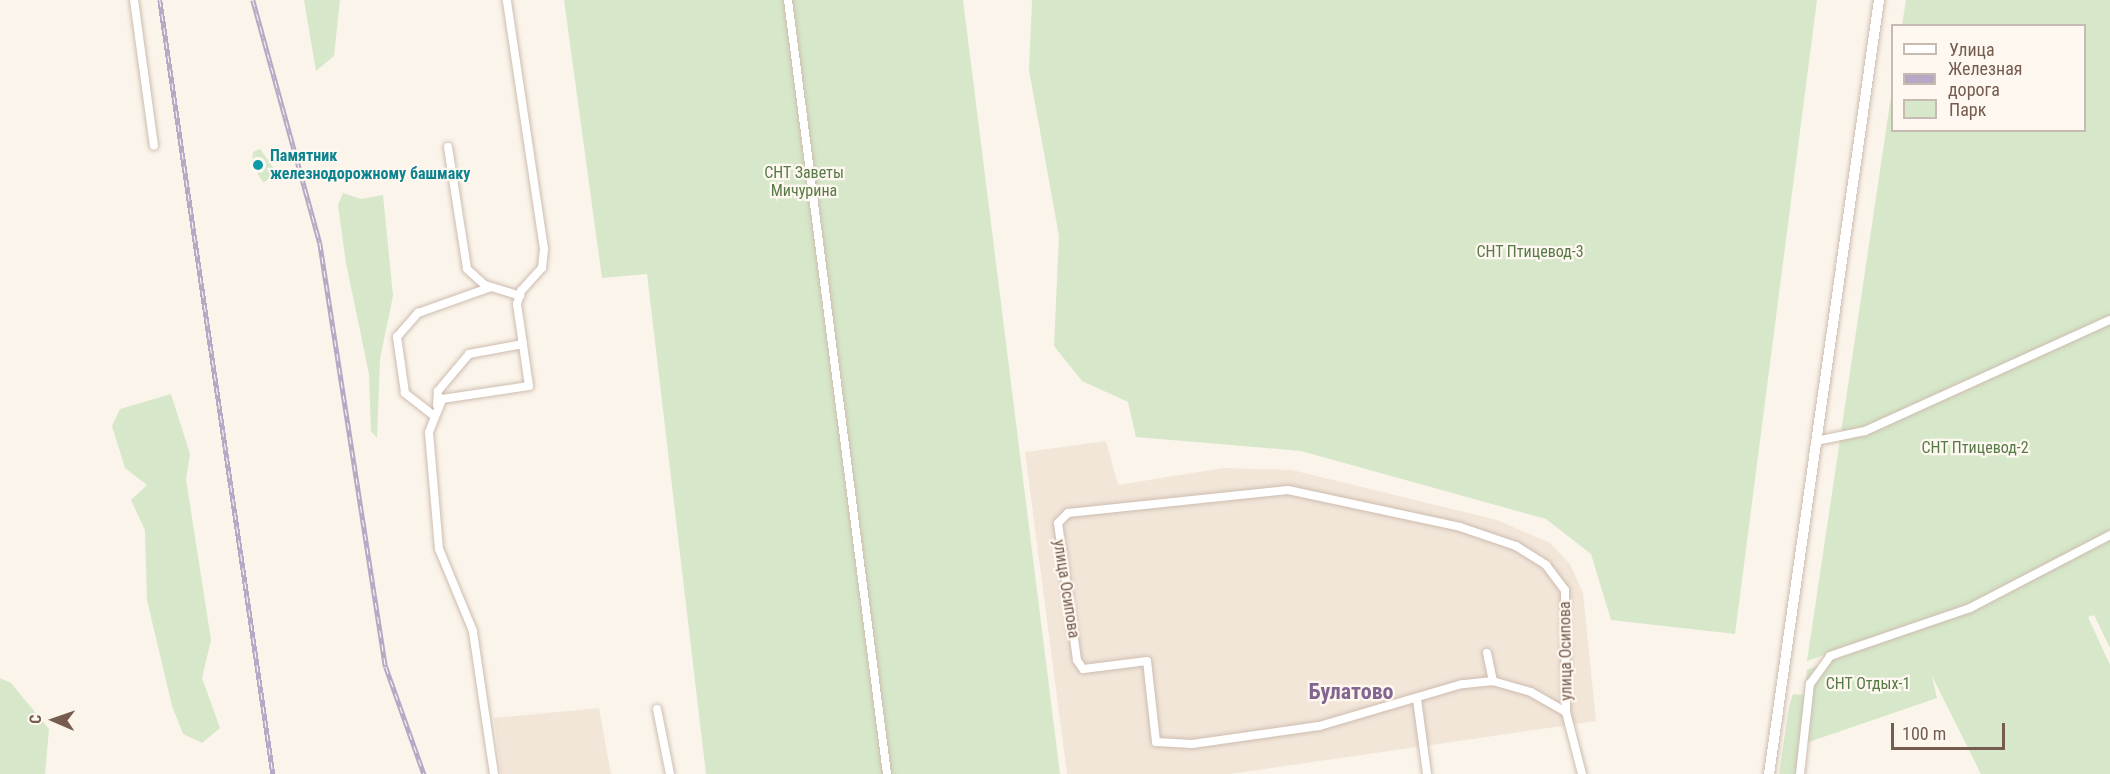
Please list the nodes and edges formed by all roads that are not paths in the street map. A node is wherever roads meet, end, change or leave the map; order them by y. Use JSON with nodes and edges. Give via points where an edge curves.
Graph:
{"nodes":[{"id":1,"x":134,"y":0,"type":"edge"},
{"id":2,"x":507,"y":0,"type":"edge"},
{"id":3,"x":788,"y":0,"type":"edge"},
{"id":4,"x":1879,"y":0,"type":"edge"},
{"id":5,"x":154,"y":146,"type":"dead end"},
{"id":6,"x":448,"y":147,"type":"dead end"},
{"id":7,"x":491,"y":287,"type":"junction"},
{"id":8,"x":520,"y":296,"type":"junction"},
{"id":9,"x":2110,"y":320,"type":"edge"},
{"id":10,"x":523,"y":344,"type":"junction"},
{"id":11,"x":437,"y":405,"type":"junction"},
{"id":12,"x":433,"y":415,"type":"junction"},
{"id":13,"x":1816,"y":441,"type":"junction"},
{"id":14,"x":2110,"y":535,"type":"edge"},
{"id":15,"x":1487,"y":653,"type":"dead end"},
{"id":16,"x":1493,"y":681,"type":"junction"},
{"id":17,"x":1417,"y":699,"type":"junction"},
{"id":18,"x":657,"y":709,"type":"dead end"},
{"id":19,"x":1566,"y":712,"type":"junction"},
{"id":20,"x":494,"y":774,"type":"edge"},
{"id":21,"x":670,"y":774,"type":"edge"},
{"id":22,"x":887,"y":774,"type":"edge"},
{"id":23,"x":1427,"y":774,"type":"edge"},
{"id":24,"x":1582,"y":774,"type":"edge"},
{"id":25,"x":1769,"y":774,"type":"edge"},
{"id":26,"x":1800,"y":774,"type":"edge"}],
"edges":[{"from":1,"to":5,"type":"street"},
{"from":2,"to":8,"type":"street","via":[[544,249],[542,268]]},
{"from":3,"to":22,"type":"street"},
{"from":4,"to":13,"type":"main road"},
{"from":6,"to":7,"type":"street","via":[[460,252],[477,280]]},
{"from":7,"to":8,"type":"street"},
{"from":7,"to":12,"type":"street","via":[[418,313],[397,337],[405,393]]},
{"from":8,"to":10,"type":"street"},
{"from":9,"to":13,"type":"street","via":[[1865,431]]},
{"from":10,"to":11,"type":"street","via":[[469,354],[438,391]]},
{"from":10,"to":11,"type":"street","via":[[529,386],[454,395]]},
{"from":11,"to":12,"type":"street"},
{"from":12,"to":20,"type":"street","via":[[429,455],[437,536],[476,642]]},
{"from":13,"to":25,"type":"main road"},
{"from":14,"to":26,"type":"street","via":[[1970,608],[1830,656],[1810,684]]},
{"from":15,"to":16,"type":"street"},
{"from":16,"to":17,"type":"street","name":"улица Осипова"},
{"from":16,"to":19,"type":"street","name":"улица Осипова","via":[[1532,692]]},
{"from":17,"to":19,"type":"street","name":"улица Осипова","via":[[1319,726],[1192,744],[1156,742],[1146,661],[1087,669],[1077,660],[1058,523],[1068,513],[1288,490],[1332,495],[1493,537],[1546,565],[1565,591]]},
{"from":17,"to":23,"type":"street"},
{"from":18,"to":21,"type":"street"},
{"from":19,"to":24,"type":"street","name":"улица Осипова"}]}
